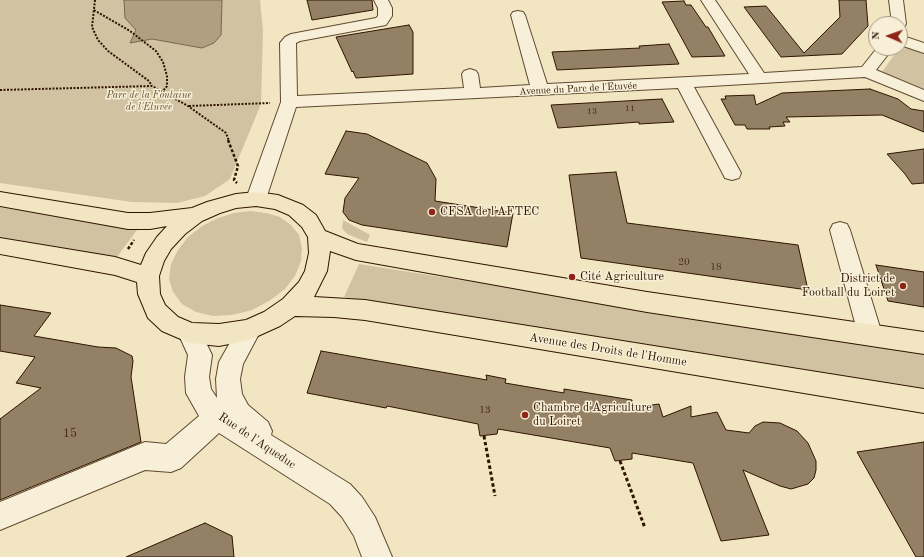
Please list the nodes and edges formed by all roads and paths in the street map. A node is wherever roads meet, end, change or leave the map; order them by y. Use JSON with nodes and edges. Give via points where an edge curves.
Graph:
{"nodes":[{"id":1,"x":95,"y":0,"type":"edge"},
{"id":2,"x":381,"y":0,"type":"edge"},
{"id":3,"x":708,"y":0,"type":"edge"},
{"id":4,"x":896,"y":0,"type":"edge"},
{"id":5,"x":94,"y":10,"type":"junction"},
{"id":6,"x":518,"y":15,"type":"dead end"},
{"id":7,"x":898,"y":16,"type":"edge"},
{"id":8,"x":908,"y":43,"type":"edge"},
{"id":9,"x":924,"y":48,"type":"edge"},
{"id":10,"x":879,"y":56,"type":"edge"},
{"id":11,"x":867,"y":72,"type":"junction"},
{"id":12,"x":470,"y":74,"type":"dead end"},
{"id":13,"x":760,"y":79,"type":"junction"},
{"id":14,"x":683,"y":83,"type":"junction"},
{"id":15,"x":152,"y":86,"type":"junction"},
{"id":16,"x":0,"y":90,"type":"edge"},
{"id":17,"x":540,"y":90,"type":"junction"},
{"id":18,"x":163,"y":91,"type":"junction"},
{"id":19,"x":473,"y":94,"type":"junction"},
{"id":20,"x":924,"y":96,"type":"edge"},
{"id":21,"x":289,"y":102,"type":"junction"},
{"id":22,"x":188,"y":106,"type":"junction"},
{"id":23,"x":732,"y":173,"type":"dead end"},
{"id":24,"x":249,"y":194,"type":"junction"},
{"id":25,"x":0,"y":200,"type":"edge"},
{"id":26,"x":194,"y":216,"type":"junction"},
{"id":27,"x":840,"y":230,"type":"dead end"},
{"id":28,"x":138,"y":236,"type":"dead end"},
{"id":29,"x":318,"y":237,"type":"junction"},
{"id":30,"x":0,"y":246,"type":"edge"},
{"id":31,"x":126,"y":252,"type":"dead end"},
{"id":32,"x":148,"y":276,"type":"junction"},
{"id":33,"x":291,"y":306,"type":"junction"},
{"id":34,"x":249,"y":330,"type":"junction"},
{"id":35,"x":190,"y":333,"type":"junction"},
{"id":36,"x":870,"y":334,"type":"junction"},
{"id":37,"x":924,"y":343,"type":"edge"},
{"id":38,"x":924,"y":401,"type":"edge"},
{"id":39,"x":218,"y":416,"type":"junction"},
{"id":40,"x":484,"y":436,"type":"dead end"},
{"id":41,"x":620,"y":461,"type":"dead end"},
{"id":42,"x":313,"y":477,"type":"junction"},
{"id":43,"x":495,"y":496,"type":"dead end"},
{"id":44,"x":0,"y":516,"type":"edge"},
{"id":45,"x":645,"y":528,"type":"dead end"},
{"id":46,"x":377,"y":557,"type":"edge"}],
"edges":[{"from":1,"to":5,"type":"path"},
{"from":2,"to":21,"type":"street","via":[[386,16],[381,22],[290,40]]},
{"from":3,"to":13,"type":"street"},
{"from":4,"to":7,"type":"street"},
{"from":5,"to":15,"type":"path","via":[[92,27],[98,40]]},
{"from":5,"to":18,"type":"path","via":[[141,38],[156,51],[167,76],[167,86]]},
{"from":6,"to":17,"type":"street"},
{"from":8,"to":9,"type":"street"},
{"from":10,"to":11,"type":"street"},
{"from":11,"to":13,"type":"street","name":"Avenue du Parc de l'Etuvée"},
{"from":11,"to":20,"type":"street"},
{"from":12,"to":19,"type":"street"},
{"from":13,"to":14,"type":"street","name":"Avenue du Parc de l'Etuvée"},
{"from":14,"to":17,"type":"street","name":"Avenue du Parc de l'Etuvée"},
{"from":14,"to":23,"type":"street"},
{"from":15,"to":16,"type":"path"},
{"from":15,"to":18,"type":"path"},
{"from":17,"to":19,"type":"street","name":"Avenue du Parc de l'Etuvée"},
{"from":18,"to":22,"type":"path"},
{"from":19,"to":21,"type":"street","name":"Avenue du Parc de l'Etuvée"},
{"from":21,"to":22,"type":"path"},
{"from":21,"to":24,"type":"street"},
{"from":22,"to":24,"type":"path","via":[[226,133],[238,166],[234,180]]},
{"from":24,"to":26,"type":"main road"},
{"from":24,"to":29,"type":"main road","via":[[296,210],[309,221]]},
{"from":25,"to":26,"type":"main road","via":[[128,221]]},
{"from":26,"to":32,"type":"main road","via":[[164,243],[154,259]]},
{"from":27,"to":36,"type":"street"},
{"from":28,"to":31,"type":"path"},
{"from":29,"to":33,"type":"main road","via":[[320,253],[316,271],[307,289]]},
{"from":29,"to":36,"type":"main road","via":[[364,254],[647,302]]},
{"from":30,"to":32,"type":"main road","via":[[115,266]]},
{"from":32,"to":35,"type":"main road","via":[[149,294],[156,311],[170,324]]},
{"from":33,"to":34,"type":"main road","via":[[272,320]]},
{"from":33,"to":38,"type":"main road","name":"Avenue des Droits de l'Homme","via":[[365,310]]},
{"from":34,"to":35,"type":"main road","via":[[219,335]]},
{"from":34,"to":42,"type":"street","name":"Rue de l'Aqueduc","via":[[231,362],[229,396],[239,414]]},
{"from":35,"to":39,"type":"street","name":"Rue de l'Aqueduc","via":[[200,355],[199,393],[207,406]]},
{"from":36,"to":37,"type":"main road"},
{"from":39,"to":42,"type":"street","name":"Rue de l'Aqueduc"},
{"from":39,"to":44,"type":"street","via":[[171,458],[145,456]]},
{"from":40,"to":43,"type":"path"},
{"from":41,"to":45,"type":"path"},
{"from":42,"to":46,"type":"street","name":"Rue de l'Aqueduc","via":[[340,494],[352,507]]}]}
